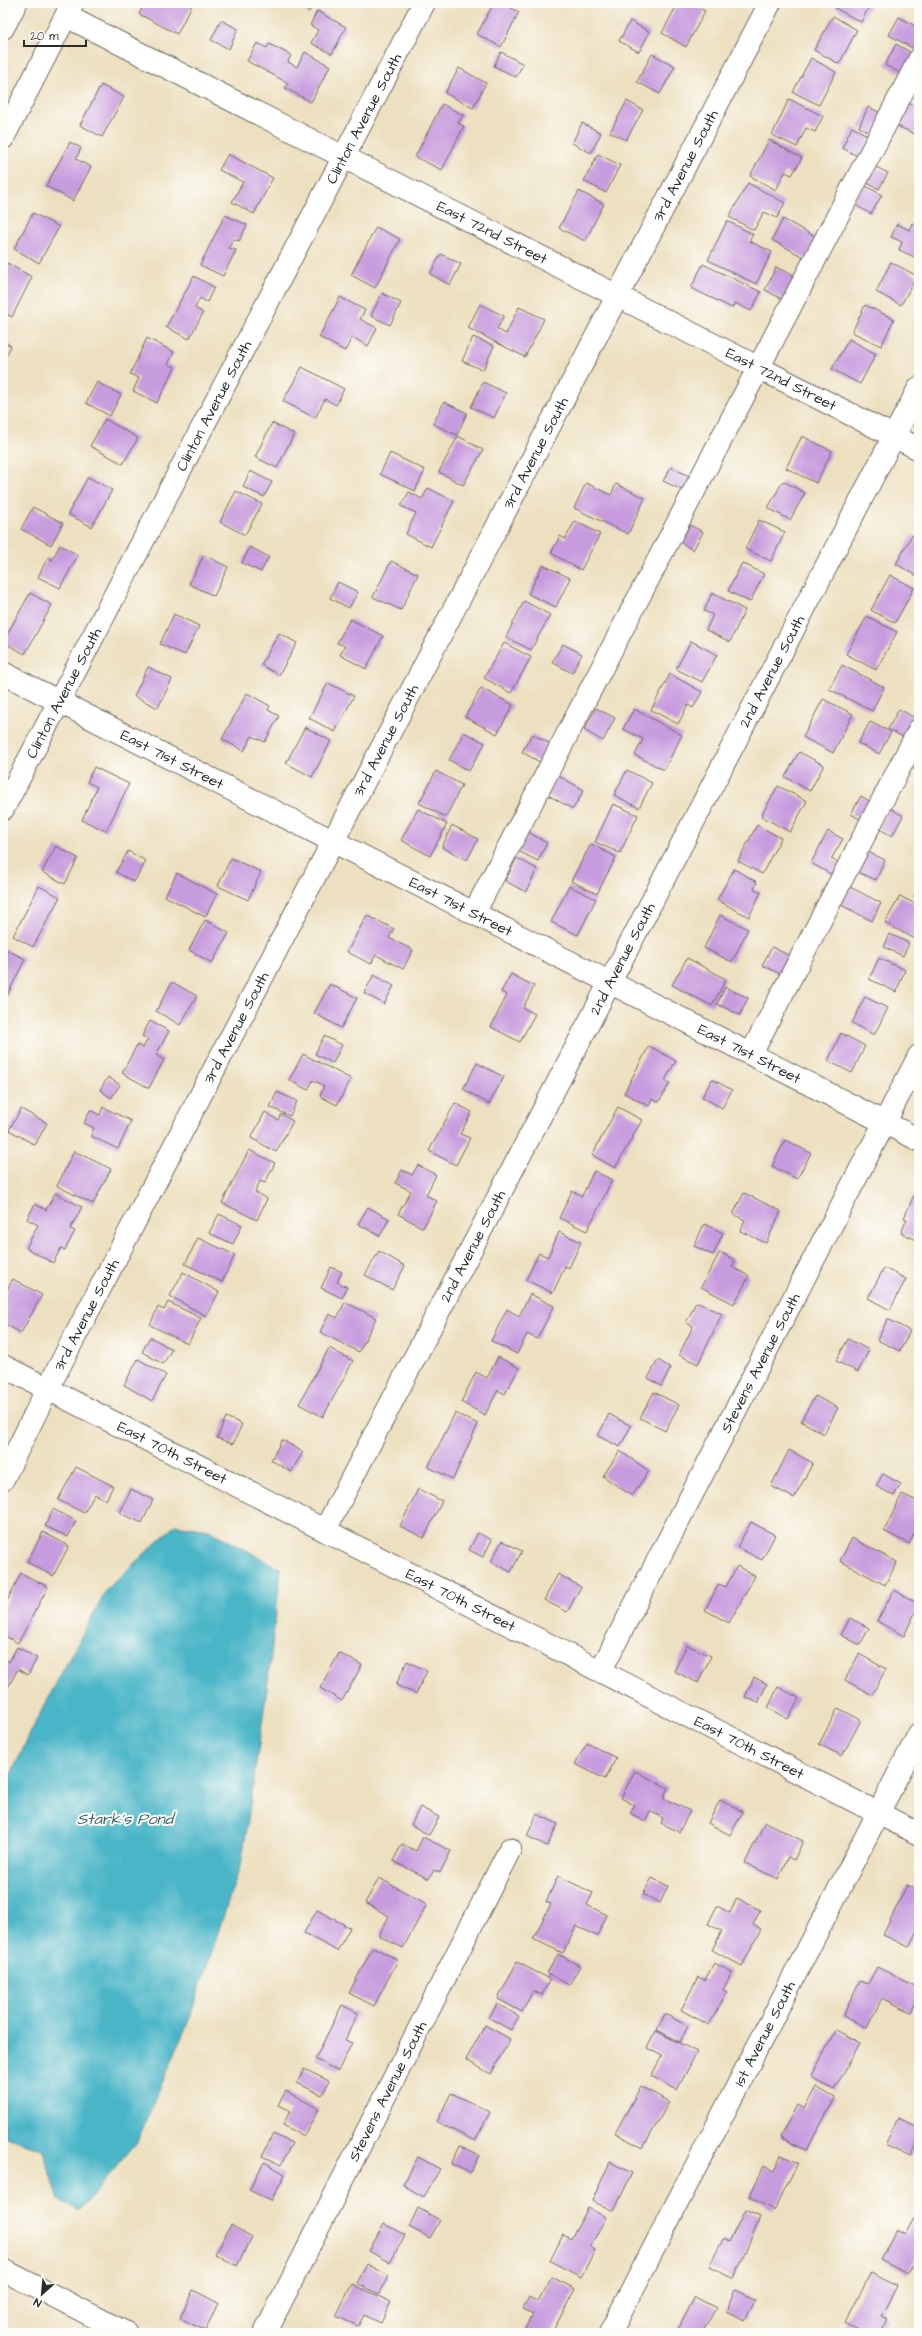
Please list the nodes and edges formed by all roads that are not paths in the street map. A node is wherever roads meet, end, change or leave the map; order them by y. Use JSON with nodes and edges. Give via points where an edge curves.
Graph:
{"nodes":[{"id":1,"x":16,"y":3,"type":"edge"},
{"id":2,"x":424,"y":3,"type":"edge"},
{"id":3,"x":770,"y":3,"type":"edge"},
{"id":4,"x":70,"y":10,"type":"edge"},
{"id":5,"x":3,"y":28,"type":"edge"},
{"id":6,"x":919,"y":60,"type":"edge"},
{"id":7,"x":3,"y":138,"type":"edge"},
{"id":8,"x":344,"y":157,"type":"junction"},
{"id":9,"x":618,"y":296,"type":"junction"},
{"id":10,"x":759,"y":368,"type":"junction"},
{"id":11,"x":919,"y":388,"type":"edge"},
{"id":12,"x":894,"y":436,"type":"junction"},
{"id":13,"x":919,"y":449,"type":"edge"},
{"id":14,"x":3,"y":673,"type":"edge"},
{"id":15,"x":59,"y":702,"type":"junction"},
{"id":16,"x":919,"y":730,"type":"edge"},
{"id":17,"x":3,"y":809,"type":"edge"},
{"id":18,"x":333,"y":842,"type":"junction"},
{"id":19,"x":474,"y":913,"type":"junction"},
{"id":20,"x":610,"y":982,"type":"junction"},
{"id":21,"x":751,"y":1054,"type":"junction"},
{"id":22,"x":919,"y":1056,"type":"edge"},
{"id":23,"x":884,"y":1122,"type":"junction"},
{"id":24,"x":919,"y":1140,"type":"edge"},
{"id":25,"x":3,"y":1366,"type":"edge"},
{"id":26,"x":48,"y":1388,"type":"junction"},
{"id":27,"x":3,"y":1479,"type":"edge"},
{"id":28,"x":325,"y":1530,"type":"junction"},
{"id":29,"x":601,"y":1670,"type":"junction"},
{"id":30,"x":919,"y":1734,"type":"edge"},
{"id":31,"x":878,"y":1813,"type":"junction"},
{"id":32,"x":919,"y":1834,"type":"edge"},
{"id":33,"x":510,"y":1849,"type":"dead end"},
{"id":34,"x":3,"y":2270,"type":"edge"},
{"id":35,"x":126,"y":2333,"type":"edge"},
{"id":36,"x":265,"y":2333,"type":"edge"},
{"id":37,"x":610,"y":2333,"type":"edge"}],
"edges":[{"from":1,"to":5,"type":"street"},
{"from":2,"to":8,"type":"street","name":"Clinton Avenue South"},
{"from":3,"to":9,"type":"street","name":"3rd Avenue South"},
{"from":4,"to":7,"type":"street"},
{"from":4,"to":8,"type":"street","name":"East 72nd Street"},
{"from":6,"to":10,"type":"street"},
{"from":8,"to":9,"type":"street","name":"East 72nd Street"},
{"from":8,"to":15,"type":"street","name":"Clinton Avenue South"},
{"from":9,"to":10,"type":"street","name":"East 72nd Street"},
{"from":9,"to":18,"type":"street","name":"3rd Avenue South"},
{"from":10,"to":12,"type":"street","name":"East 72nd Street"},
{"from":10,"to":19,"type":"street"},
{"from":11,"to":12,"type":"street","name":"2nd Avenue South"},
{"from":12,"to":13,"type":"street","name":"East 72nd Street"},
{"from":12,"to":20,"type":"street","name":"2nd Avenue South"},
{"from":14,"to":15,"type":"street","name":"East 71st Street"},
{"from":15,"to":17,"type":"street","name":"Clinton Avenue South"},
{"from":15,"to":18,"type":"street","name":"East 71st Street"},
{"from":16,"to":21,"type":"street"},
{"from":18,"to":19,"type":"street","name":"East 71st Street"},
{"from":18,"to":26,"type":"street","name":"3rd Avenue South"},
{"from":19,"to":20,"type":"street","name":"East 71st Street"},
{"from":20,"to":21,"type":"street","name":"East 71st Street"},
{"from":20,"to":28,"type":"street","name":"2nd Avenue South"},
{"from":21,"to":23,"type":"street","name":"East 71st Street"},
{"from":22,"to":23,"type":"street","name":"Stevens Avenue South"},
{"from":23,"to":24,"type":"street","name":"East 71st Street"},
{"from":23,"to":29,"type":"street","name":"Stevens Avenue South"},
{"from":25,"to":26,"type":"street","name":"East 70th Street"},
{"from":26,"to":27,"type":"street","name":"3rd Avenue South"},
{"from":26,"to":28,"type":"street","name":"East 70th Street"},
{"from":28,"to":29,"type":"street","name":"East 70th Street"},
{"from":29,"to":31,"type":"street","name":"East 70th Street"},
{"from":30,"to":31,"type":"street","name":"1st Avenue South"},
{"from":31,"to":32,"type":"street","name":"East 70th Street"},
{"from":31,"to":37,"type":"street","name":"1st Avenue South"},
{"from":33,"to":36,"type":"street","name":"Stevens Avenue South"},
{"from":34,"to":35,"type":"street"}]}
